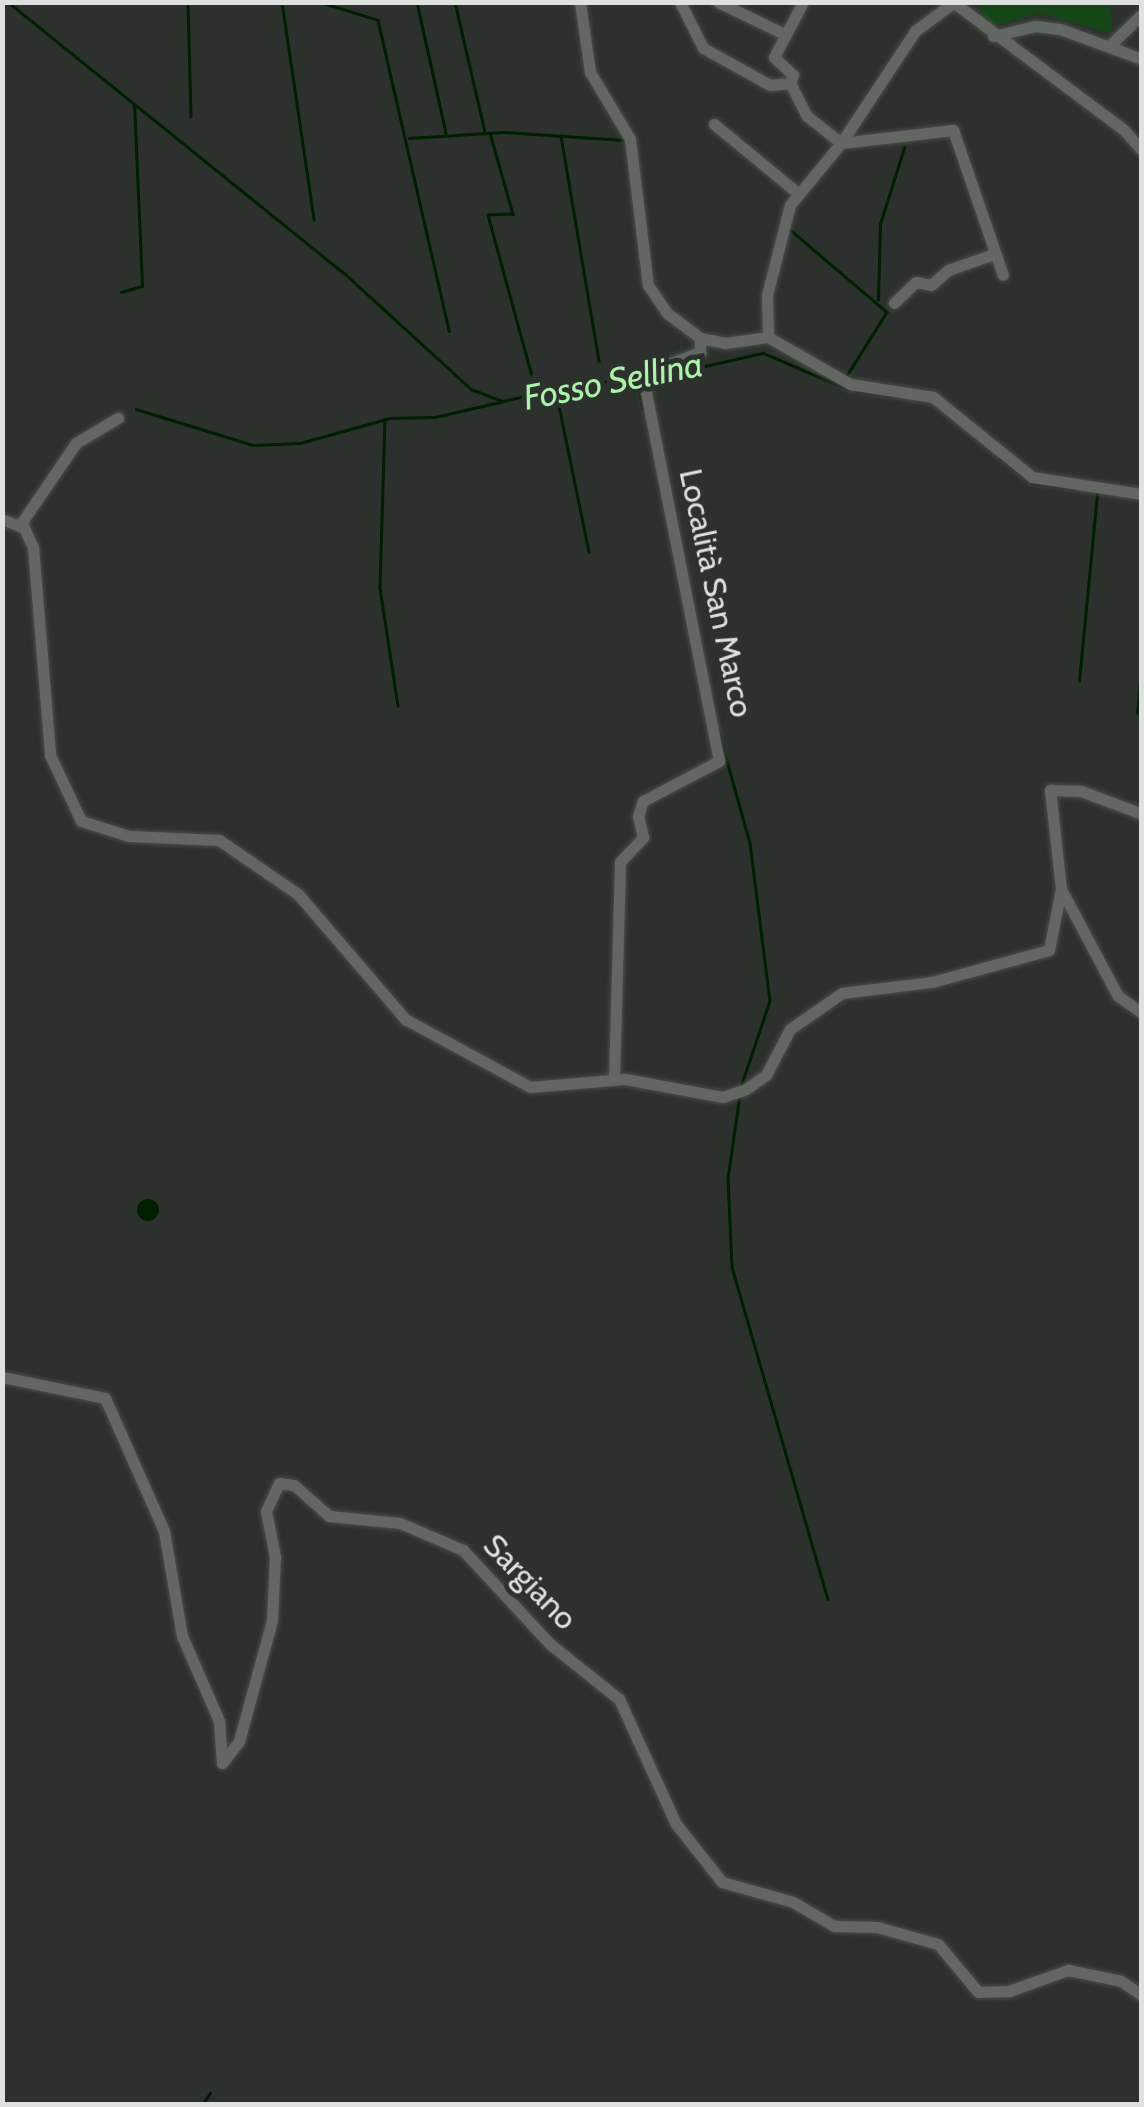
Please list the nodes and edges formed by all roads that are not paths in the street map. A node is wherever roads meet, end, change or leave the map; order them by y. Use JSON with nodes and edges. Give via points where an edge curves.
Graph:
{"nodes":[{"id":1,"x":580,"y":2,"type":"edge"},
{"id":2,"x":680,"y":2,"type":"edge"},
{"id":3,"x":718,"y":2,"type":"edge"},
{"id":4,"x":803,"y":2,"type":"edge"},
{"id":5,"x":953,"y":3,"type":"edge"},
{"id":6,"x":1142,"y":14,"type":"edge"},
{"id":7,"x":782,"y":33,"type":"junction"},
{"id":8,"x":993,"y":36,"type":"junction"},
{"id":9,"x":1109,"y":46,"type":"junction"},
{"id":10,"x":1142,"y":59,"type":"edge"},
{"id":11,"x":790,"y":83,"type":"junction"},
{"id":12,"x":714,"y":124,"type":"dead end"},
{"id":13,"x":841,"y":143,"type":"junction"},
{"id":14,"x":1142,"y":150,"type":"edge"},
{"id":15,"x":799,"y":194,"type":"junction"},
{"id":16,"x":994,"y":254,"type":"junction"},
{"id":17,"x":1003,"y":275,"type":"dead end"},
{"id":18,"x":894,"y":303,"type":"dead end"},
{"id":19,"x":768,"y":336,"type":"junction"},
{"id":20,"x":700,"y":338,"type":"junction"},
{"id":21,"x":118,"y":418,"type":"dead end"},
{"id":22,"x":1142,"y":494,"type":"edge"},
{"id":23,"x":2,"y":519,"type":"edge"},
{"id":24,"x":20,"y":525,"type":"junction"},
{"id":25,"x":1142,"y":814,"type":"edge"},
{"id":26,"x":1061,"y":888,"type":"junction"},
{"id":27,"x":1142,"y":1013,"type":"edge"},
{"id":28,"x":614,"y":1079,"type":"junction"},
{"id":29,"x":2,"y":1377,"type":"edge"},
{"id":30,"x":1142,"y":1996,"type":"edge"}],
"edges":[{"from":1,"to":20,"type":"street","via":[[590,72],[630,139],[648,286],[667,313]]},
{"from":2,"to":11,"type":"street","via":[[703,48],[770,85]]},
{"from":3,"to":7,"type":"street"},
{"from":4,"to":7,"type":"street"},
{"from":5,"to":8,"type":"street"},
{"from":5,"to":13,"type":"street","via":[[915,31]]},
{"from":6,"to":9,"type":"street"},
{"from":7,"to":11,"type":"street","via":[[774,57],[793,75]]},
{"from":8,"to":9,"type":"street","via":[[1035,26]]},
{"from":8,"to":14,"type":"street","via":[[1123,129]]},
{"from":9,"to":10,"type":"street"},
{"from":11,"to":13,"type":"street","via":[[807,116]]},
{"from":12,"to":15,"type":"street"},
{"from":13,"to":15,"type":"street"},
{"from":13,"to":16,"type":"street","via":[[953,130]]},
{"from":15,"to":19,"type":"street","via":[[779,230],[767,295]]},
{"from":16,"to":17,"type":"street"},
{"from":16,"to":18,"type":"street","via":[[948,270],[931,285],[916,282]]},
{"from":19,"to":20,"type":"street","via":[[724,343]]},
{"from":19,"to":22,"type":"street","via":[[850,384],[932,397],[1032,477]]},
{"from":20,"to":28,"type":"street","name":"Località San Marco","via":[[700,352],[648,372],[645,386],[719,761],[643,801],[643,837],[620,862]]},
{"from":21,"to":24,"type":"street","via":[[76,443]]},
{"from":23,"to":24,"type":"street"},
{"from":24,"to":28,"type":"street","via":[[36,556],[50,755],[81,820],[128,836],[218,840],[298,894],[405,1019],[490,1068],[548,1090]]},
{"from":25,"to":26,"type":"street","via":[[1081,791],[1050,790]]},
{"from":26,"to":27,"type":"street","via":[[1118,996]]},
{"from":26,"to":28,"type":"street","via":[[1050,950],[932,982],[868,987],[820,1004],[790,1029],[766,1075],[723,1098],[658,1081]]},
{"from":29,"to":30,"type":"street","name":"Sargiano","via":[[104,1398],[164,1532],[182,1636],[219,1722],[222,1762],[240,1740],[272,1620],[274,1557],[266,1511],[279,1483],[294,1486],[329,1516],[400,1523],[463,1550],[550,1644],[619,1700],[676,1824],[722,1882],[792,1902],[834,1926],[877,1927],[938,1944],[978,1992],[1009,1991],[1068,1970],[1121,1981]]}]}
